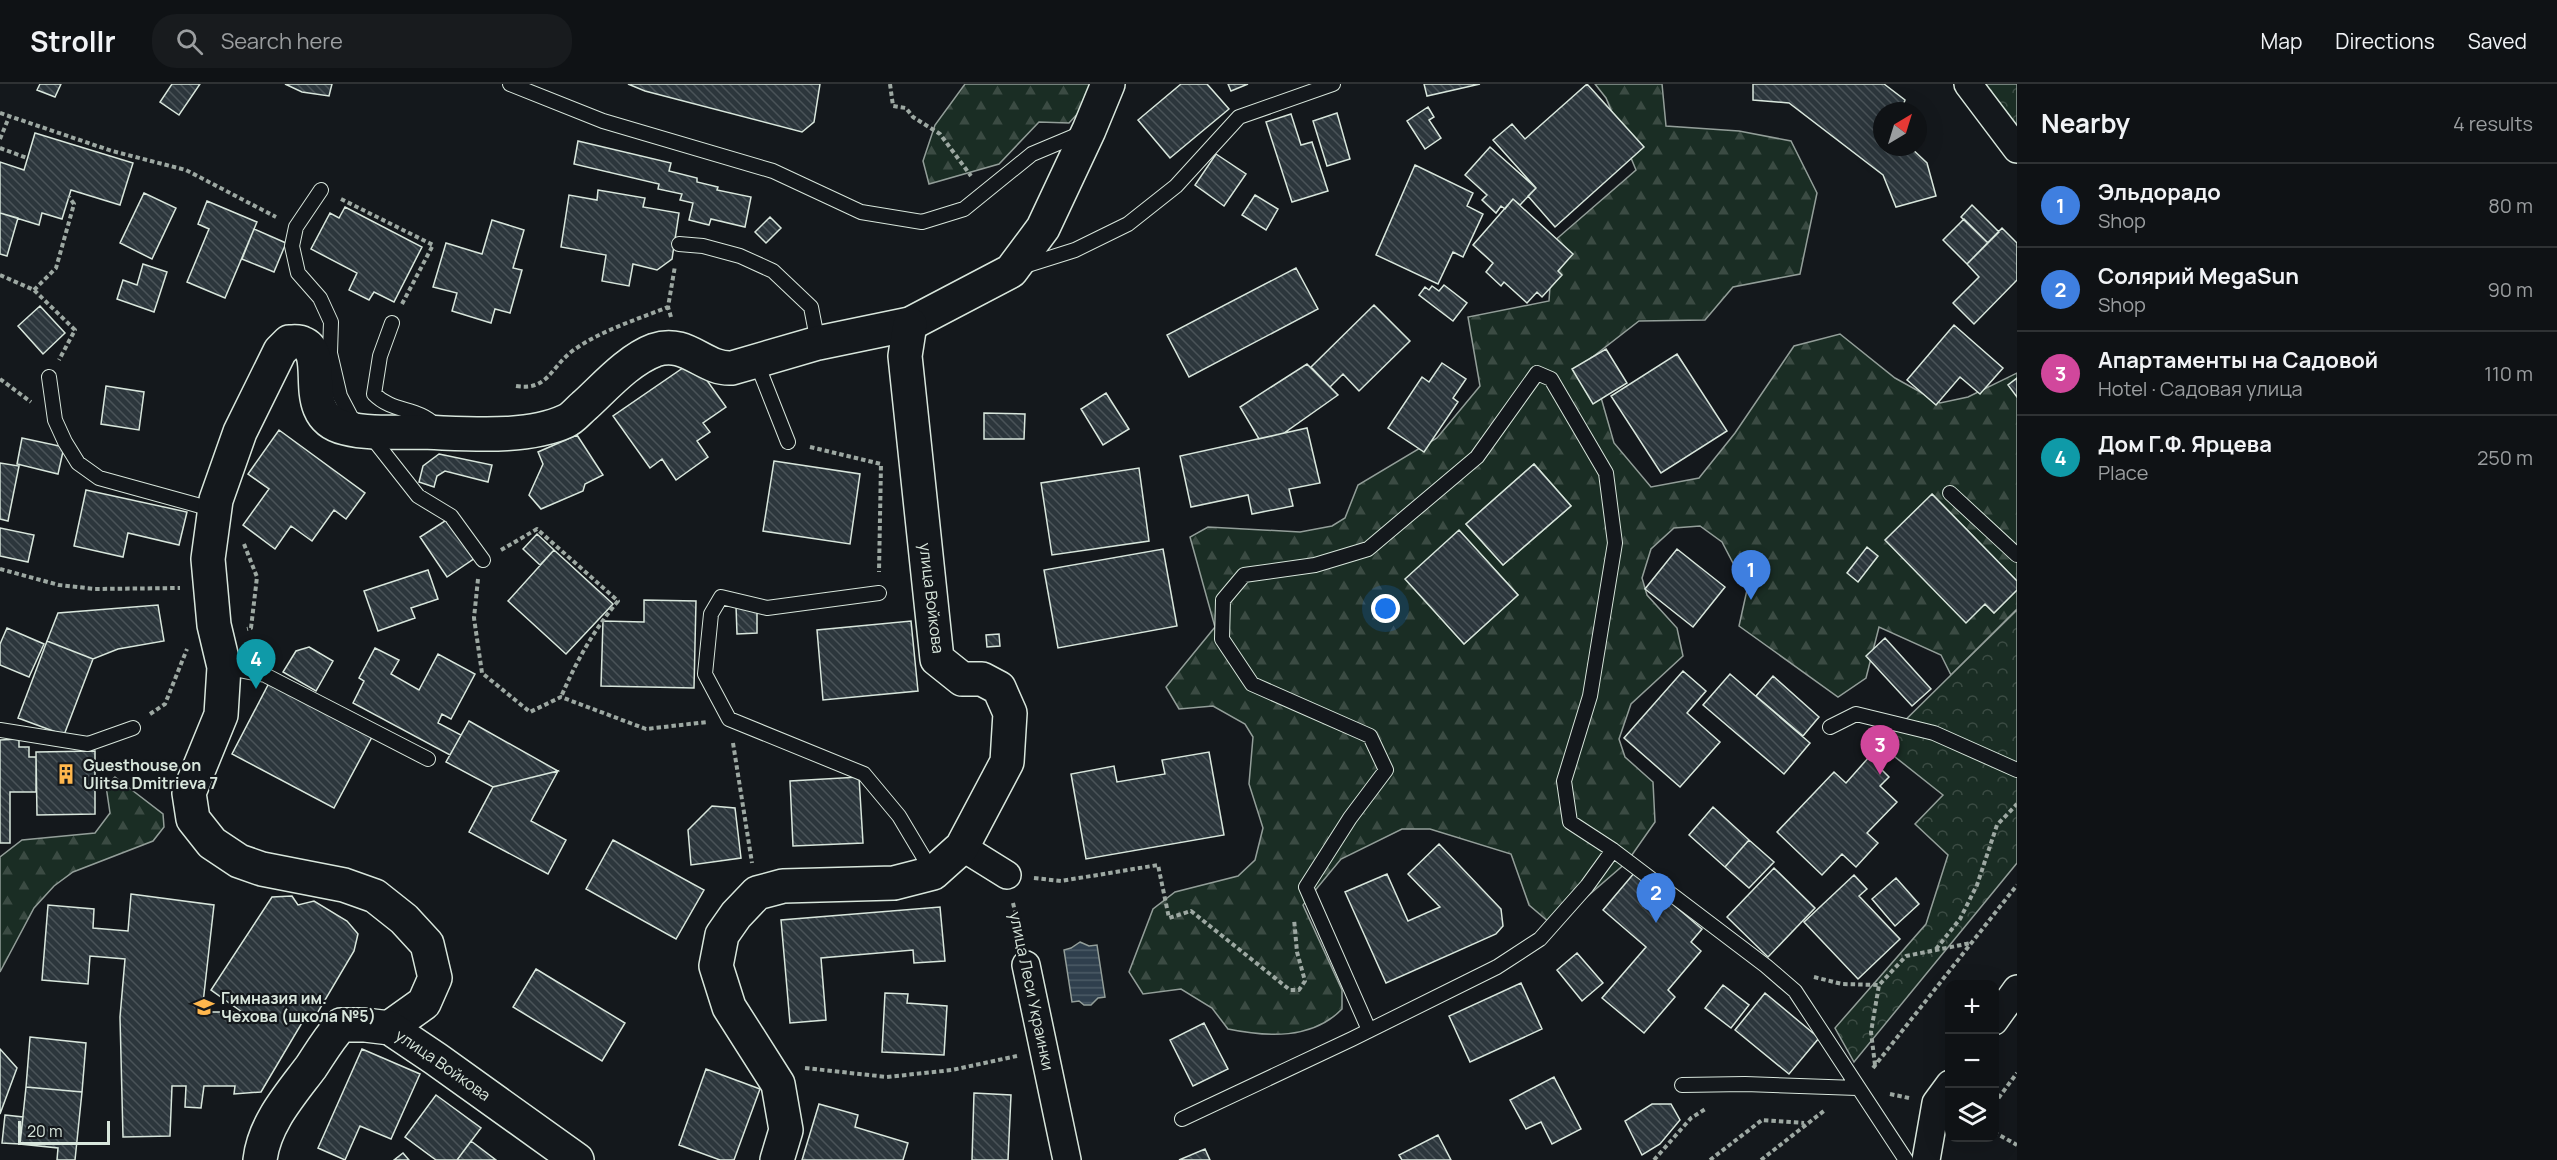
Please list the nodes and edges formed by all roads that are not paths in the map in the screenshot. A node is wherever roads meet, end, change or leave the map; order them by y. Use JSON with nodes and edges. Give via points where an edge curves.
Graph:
{"nodes":[{"id":1,"x":510,"y":84,"type":"edge"},
{"id":2,"x":1108,"y":84,"type":"edge"},
{"id":3,"x":1333,"y":84,"type":"edge"},
{"id":4,"x":1968,"y":84,"type":"edge"},
{"id":5,"x":1089,"y":130,"type":"junction"},
{"id":6,"x":2017,"y":149,"type":"edge"},
{"id":7,"x":321,"y":190,"type":"road end"},
{"id":8,"x":680,"y":244,"type":"road end"},
{"id":9,"x":1011,"y":271,"type":"junction"},
{"id":10,"x":392,"y":323,"type":"road end"},
{"id":11,"x":909,"y":324,"type":"junction"},
{"id":12,"x":818,"y":343,"type":"junction"},
{"id":13,"x":756,"y":361,"type":"junction"},
{"id":14,"x":49,"y":377,"type":"road end"},
{"id":15,"x":366,"y":430,"type":"junction"},
{"id":16,"x":438,"y":432,"type":"junction"},
{"id":17,"x":788,"y":442,"type":"road end"},
{"id":18,"x":1950,"y":493,"type":"dead end"},
{"id":19,"x":215,"y":510,"type":"junction"},
{"id":20,"x":2017,"y":555,"type":"edge"},
{"id":21,"x":483,"y":560,"type":"road end"},
{"id":22,"x":879,"y":593,"type":"road end"},
{"id":23,"x":224,"y":667,"type":"junction"},
{"id":24,"x":1830,"y":727,"type":"dead end"},
{"id":25,"x":133,"y":728,"type":"road end"},
{"id":26,"x":0,"y":730,"type":"edge"},
{"id":27,"x":428,"y":759,"type":"dead end"},
{"id":28,"x":2017,"y":770,"type":"edge"},
{"id":29,"x":962,"y":847,"type":"junction"},
{"id":30,"x":1613,"y":850,"type":"junction"},
{"id":31,"x":933,"y":873,"type":"junction"},
{"id":32,"x":1008,"y":875,"type":"road end"},
{"id":33,"x":1026,"y":965,"type":"road end"},
{"id":34,"x":2017,"y":989,"type":"edge"},
{"id":35,"x":1999,"y":1015,"type":"edge"},
{"id":36,"x":389,"y":1028,"type":"junction"},
{"id":37,"x":1369,"y":1030,"type":"junction"},
{"id":38,"x":1682,"y":1085,"type":"dead end"},
{"id":39,"x":1857,"y":1088,"type":"junction"},
{"id":40,"x":1943,"y":1094,"type":"edge"},
{"id":41,"x":1182,"y":1119,"type":"dead end"},
{"id":42,"x":260,"y":1160,"type":"edge"},
{"id":43,"x":577,"y":1160,"type":"edge"},
{"id":44,"x":777,"y":1160,"type":"edge"},
{"id":45,"x":1067,"y":1160,"type":"edge"},
{"id":46,"x":1906,"y":1160,"type":"edge"},
{"id":47,"x":1926,"y":1160,"type":"edge"}],
"edges":[{"from":1,"to":5,"type":"lane","via":[[603,121],[773,171],[861,212],[921,222],[964,209],[1032,154]]},
{"from":2,"to":5,"type":"street"},
{"from":3,"to":9,"type":"lane","via":[[1239,117],[1176,186],[1128,224],[1074,250]]},
{"from":4,"to":6,"type":"street"},
{"from":5,"to":9,"type":"street","via":[[1043,228]]},
{"from":7,"to":15,"type":"lane","via":[[296,226],[292,246],[298,273],[320,298],[331,322],[330,353],[340,396],[351,417]]},
{"from":8,"to":12,"type":"lane","via":[[740,256],[773,271],[811,307]]},
{"from":9,"to":11,"type":"street"},
{"from":10,"to":16,"type":"lane","via":[[380,356],[374,394],[383,403],[434,423]]},
{"from":11,"to":12,"type":"street"},
{"from":11,"to":29,"type":"street","name":"улица Войкова","via":[[904,356],[937,659],[962,679],[982,679],[999,688],[1010,713],[1006,762]]},
{"from":12,"to":13,"type":"street"},
{"from":13,"to":16,"type":"street","via":[[725,369],[689,351],[656,350],[637,360],[568,420],[513,433]]},
{"from":13,"to":17,"type":"lane"},
{"from":14,"to":19,"type":"lane","via":[[55,420],[78,463],[99,478]]},
{"from":15,"to":16,"type":"street"},
{"from":15,"to":19,"type":"street","via":[[345,428],[325,417],[315,392],[315,357],[302,342],[289,342],[280,351],[240,432]]},
{"from":15,"to":21,"type":"lane","via":[[418,496],[451,516]]},
{"from":18,"to":20,"type":"lane"},
{"from":19,"to":23,"type":"street","via":[[208,559],[214,625]]},
{"from":22,"to":31,"type":"lane","via":[[767,608],[721,597],[711,614],[705,674],[729,719],[864,774],[899,816]]},
{"from":23,"to":27,"type":"lane","via":[[265,675]]},
{"from":23,"to":36,"type":"street","via":[[221,715],[189,793],[193,819],[212,843],[239,861],[344,885],[375,896],[404,919],[427,944],[435,978],[424,1003]]},
{"from":24,"to":28,"type":"lane","via":[[1856,714],[1934,734]]},
{"from":25,"to":26,"type":"lane","via":[[88,744]]},
{"from":29,"to":31,"type":"street","name":"улица Войкова"},
{"from":29,"to":32,"type":"street"},
{"from":30,"to":37,"type":"lane","via":[[1540,939],[1497,967]]},
{"from":30,"to":37,"type":"lane","via":[[1570,822],[1564,781],[1590,696],[1615,543],[1606,473],[1551,379],[1537,373],[1477,457],[1368,549],[1316,565],[1244,575],[1223,600],[1222,639],[1252,684],[1370,736],[1386,770],[1306,887]]},
{"from":30,"to":39,"type":"lane","via":[[1795,991]]},
{"from":31,"to":44,"type":"street","name":"улица Войкова","via":[[894,883],[783,886],[757,893],[722,935],[716,966],[729,1007],[778,1084],[786,1130]]},
{"from":33,"to":45,"type":"street","name":"улица Леси Украинки"},
{"from":34,"to":35,"type":"street"},
{"from":36,"to":42,"type":"street","name":"улица Войкова","via":[[341,1025],[280,1107],[261,1148]]},
{"from":36,"to":43,"type":"street","name":"улица Войкова"},
{"from":37,"to":41,"type":"lane"},
{"from":38,"to":39,"type":"lane"},
{"from":39,"to":46,"type":"lane"},
{"from":40,"to":47,"type":"street"}]}
